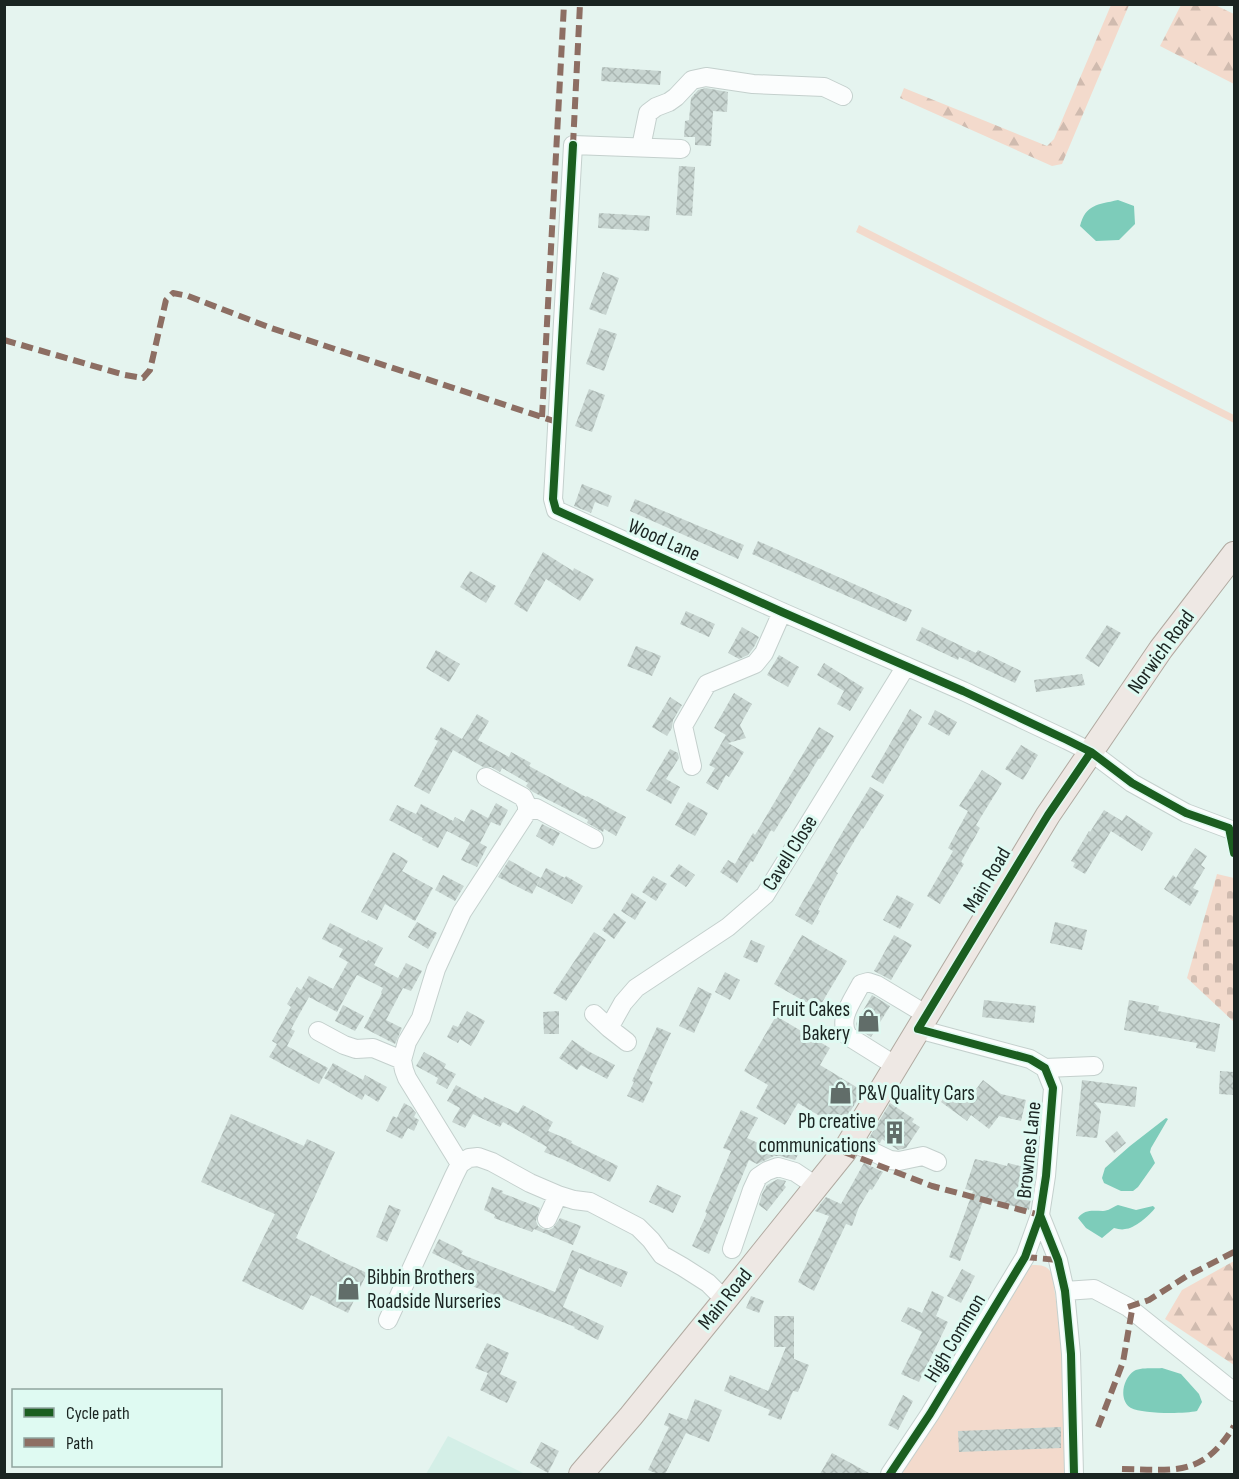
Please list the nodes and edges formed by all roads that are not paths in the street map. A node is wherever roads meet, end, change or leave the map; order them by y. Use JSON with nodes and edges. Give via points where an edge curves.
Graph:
{"nodes":[{"id":1,"x":843,"y":96,"type":"dead end"},
{"id":2,"x":641,"y":147,"type":"junction"},
{"id":3,"x":681,"y":149,"type":"dead end"},
{"id":4,"x":1234,"y":554,"type":"edge"},
{"id":5,"x":782,"y":612,"type":"junction"},
{"id":6,"x":906,"y":666,"type":"junction"},
{"id":7,"x":1091,"y":753,"type":"junction"},
{"id":8,"x":692,"y":766,"type":"dead end"},
{"id":9,"x":486,"y":777,"type":"dead end"},
{"id":10,"x":527,"y":812,"type":"junction"},
{"id":11,"x":1233,"y":826,"type":"edge"},
{"id":12,"x":594,"y":839,"type":"dead end"},
{"id":13,"x":594,"y":1014,"type":"dead end"},
{"id":14,"x":922,"y":1022,"type":"junction"},
{"id":15,"x":609,"y":1028,"type":"junction"},
{"id":16,"x":318,"y":1031,"type":"dead end"},
{"id":17,"x":627,"y":1042,"type":"dead end"},
{"id":18,"x":402,"y":1060,"type":"junction"},
{"id":19,"x":896,"y":1066,"type":"junction"},
{"id":20,"x":1094,"y":1066,"type":"dead end"},
{"id":21,"x":1045,"y":1068,"type":"junction"},
{"id":22,"x":850,"y":1141,"type":"junction"},
{"id":23,"x":936,"y":1162,"type":"dead end"},
{"id":24,"x":460,"y":1164,"type":"junction"},
{"id":25,"x":816,"y":1186,"type":"junction"},
{"id":26,"x":558,"y":1195,"type":"junction"},
{"id":27,"x":1040,"y":1215,"type":"junction"},
{"id":28,"x":547,"y":1219,"type":"dead end"},
{"id":29,"x":732,"y":1249,"type":"dead end"},
{"id":30,"x":1065,"y":1291,"type":"junction"},
{"id":31,"x":725,"y":1300,"type":"junction"},
{"id":32,"x":388,"y":1320,"type":"dead end"},
{"id":33,"x":1234,"y":1392,"type":"edge"},
{"id":34,"x":581,"y":1474,"type":"edge"},
{"id":35,"x":890,"y":1474,"type":"edge"},
{"id":36,"x":1074,"y":1474,"type":"edge"}],
"edges":[{"from":1,"to":2,"type":"street","via":[[824,87],[696,78],[669,102],[648,112]]},
{"from":2,"to":3,"type":"street"},
{"from":2,"to":5,"type":"street","name":"Wood Lane","via":[[573,145],[554,506],[561,513]]},
{"from":4,"to":7,"type":"main road","name":"Norwich Road","via":[[1161,649]]},
{"from":5,"to":6,"type":"street","name":"Wood Lane"},
{"from":5,"to":8,"type":"street","via":[[755,664],[707,684],[683,726]]},
{"from":6,"to":7,"type":"street","name":"Wood Lane"},
{"from":6,"to":15,"type":"street","name":"Cavell Close","via":[[765,895],[728,927],[636,988]]},
{"from":7,"to":11,"type":"street","name":"Wood Lane","via":[[1132,783],[1186,813]]},
{"from":7,"to":14,"type":"main road","name":"Main Road","via":[[1037,833]]},
{"from":9,"to":10,"type":"street","via":[[523,797]]},
{"from":10,"to":12,"type":"street","via":[[536,808]]},
{"from":10,"to":18,"type":"street","via":[[462,912]]},
{"from":13,"to":15,"type":"street"},
{"from":14,"to":19,"type":"main road","name":"Main Road"},
{"from":14,"to":19,"type":"street","via":[[877,985],[861,984],[845,1014],[843,1029]]},
{"from":14,"to":21,"type":"street"},
{"from":15,"to":17,"type":"street"},
{"from":16,"to":18,"type":"street","via":[[344,1045],[373,1048]]},
{"from":18,"to":24,"type":"street","via":[[407,1078]]},
{"from":19,"to":22,"type":"main road","name":"Main Road"},
{"from":20,"to":21,"type":"street"},
{"from":21,"to":27,"type":"street","name":"Brownes Lane","via":[[1053,1088]]},
{"from":22,"to":23,"type":"street","via":[[890,1160],[923,1156]]},
{"from":22,"to":25,"type":"main road","name":"Main Road"},
{"from":24,"to":26,"type":"street","via":[[478,1157]]},
{"from":24,"to":32,"type":"street"},
{"from":25,"to":29,"type":"street","via":[[795,1172],[778,1167],[758,1177]]},
{"from":25,"to":31,"type":"main road","name":"Main Road"},
{"from":26,"to":28,"type":"street"},
{"from":26,"to":31,"type":"street","via":[[590,1202],[638,1227],[662,1255],[708,1283]]},
{"from":27,"to":30,"type":"street","name":"Brownes Lane","via":[[1058,1260]]},
{"from":27,"to":35,"type":"street","name":"High Common","via":[[1025,1257]]},
{"from":30,"to":33,"type":"street","via":[[1094,1289],[1128,1307]]},
{"from":30,"to":36,"type":"street","name":"Brownes Lane"},
{"from":31,"to":34,"type":"main road","name":"Main Road"}]}
